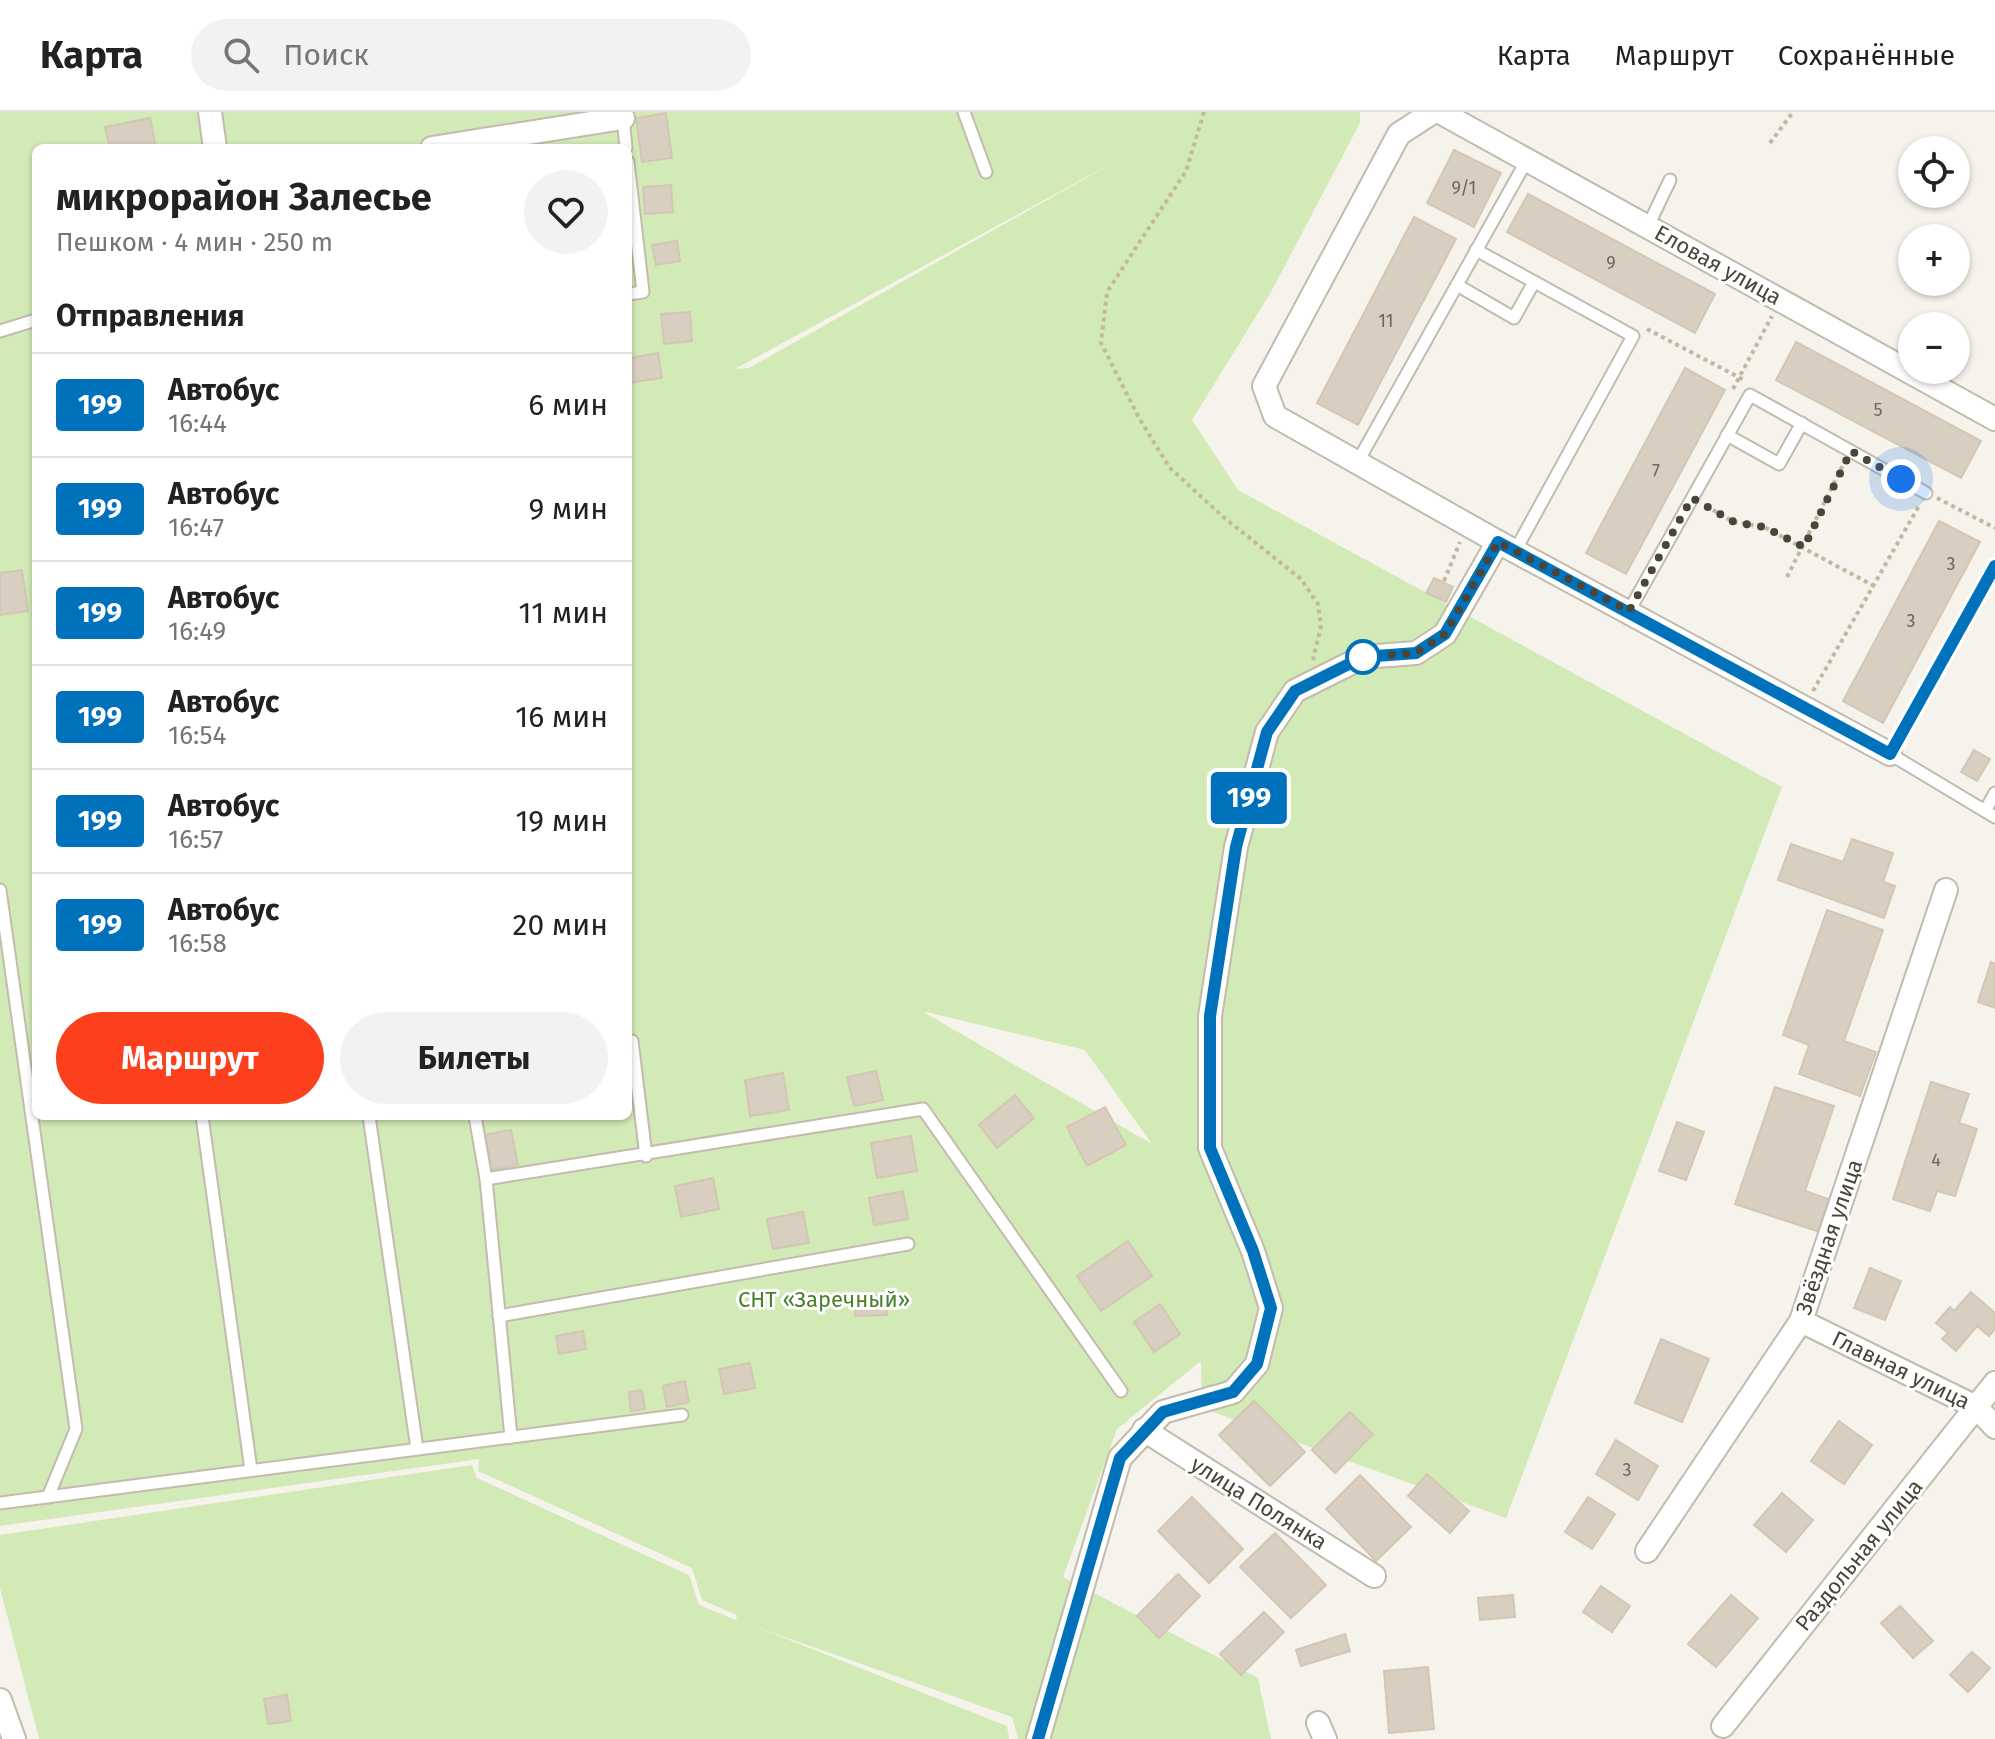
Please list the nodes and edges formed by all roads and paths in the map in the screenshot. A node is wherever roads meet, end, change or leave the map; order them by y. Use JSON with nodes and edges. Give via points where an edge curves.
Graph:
{"nodes":[{"id":1,"x":210,"y":112,"type":"edge"},
{"id":2,"x":964,"y":112,"type":"edge"},
{"id":3,"x":1204,"y":112,"type":"edge"},
{"id":4,"x":1433,"y":112,"type":"edge"},
{"id":5,"x":1440,"y":112,"type":"edge"},
{"id":6,"x":1793,"y":112,"type":"edge"},
{"id":7,"x":622,"y":115,"type":"edge"},
{"id":8,"x":1770,"y":143,"type":"dead end"},
{"id":9,"x":214,"y":144,"type":"edge"},
{"id":10,"x":455,"y":144,"type":"edge"},
{"id":11,"x":626,"y":144,"type":"edge"},
{"id":12,"x":1527,"y":159,"type":"junction"},
{"id":13,"x":986,"y":172,"type":"dead end"},
{"id":14,"x":1670,"y":180,"type":"dead end"},
{"id":15,"x":632,"y":197,"type":"edge"},
{"id":16,"x":1648,"y":226,"type":"junction"},
{"id":17,"x":1476,"y":250,"type":"junction"},
{"id":18,"x":1534,"y":282,"type":"junction"},
{"id":19,"x":1457,"y":285,"type":"junction"},
{"id":20,"x":632,"y":293,"type":"edge"},
{"id":21,"x":1780,"y":299,"type":"junction"},
{"id":22,"x":32,"y":321,"type":"edge"},
{"id":23,"x":1641,"y":325,"type":"dead end"},
{"id":24,"x":0,"y":331,"type":"edge"},
{"id":25,"x":1739,"y":378,"type":"junction"},
{"id":26,"x":1753,"y":385,"type":"dead end"},
{"id":27,"x":1732,"y":391,"type":"dead end"},
{"id":28,"x":1995,"y":419,"type":"edge"},
{"id":29,"x":1802,"y":423,"type":"junction"},
{"id":30,"x":1727,"y":435,"type":"junction"},
{"id":31,"x":1851,"y":451,"type":"junction"},
{"id":32,"x":1357,"y":463,"type":"junction"},
{"id":33,"x":1926,"y":493,"type":"junction"},
{"id":34,"x":1692,"y":498,"type":"junction"},
{"id":35,"x":1467,"y":525,"type":"junction"},
{"id":36,"x":1995,"y":528,"type":"edge"},
{"id":37,"x":1506,"y":546,"type":"junction"},
{"id":38,"x":1804,"y":547,"type":"junction"},
{"id":39,"x":1995,"y":566,"type":"edge"},
{"id":40,"x":1787,"y":577,"type":"dead end"},
{"id":41,"x":1444,"y":581,"type":"dead end"},
{"id":42,"x":1991,"y":582,"type":"edge"},
{"id":43,"x":1876,"y":587,"type":"junction"},
{"id":44,"x":1629,"y":611,"type":"junction"},
{"id":45,"x":1301,"y":688,"type":"junction"},
{"id":46,"x":1804,"y":706,"type":"junction"},
{"id":47,"x":1890,"y":754,"type":"junction"},
{"id":48,"x":1995,"y":793,"type":"edge"},
{"id":49,"x":1990,"y":814,"type":"edge"},
{"id":50,"x":0,"y":890,"type":"edge"},
{"id":51,"x":1946,"y":890,"type":"dead end"},
{"id":52,"x":632,"y":1041,"type":"dead end"},
{"id":53,"x":32,"y":1117,"type":"edge"},
{"id":54,"x":32,"y":1120,"type":"edge"},
{"id":55,"x":203,"y":1120,"type":"edge"},
{"id":56,"x":370,"y":1120,"type":"edge"},
{"id":57,"x":476,"y":1120,"type":"edge"},
{"id":58,"x":646,"y":1156,"type":"junction"},
{"id":59,"x":486,"y":1179,"type":"junction"},
{"id":60,"x":908,"y":1244,"type":"dead end"},
{"id":61,"x":499,"y":1316,"type":"junction"},
{"id":62,"x":1801,"y":1321,"type":"junction"},
{"id":63,"x":1995,"y":1383,"type":"edge"},
{"id":64,"x":1121,"y":1391,"type":"dead end"},
{"id":65,"x":1976,"y":1407,"type":"junction"},
{"id":66,"x":682,"y":1415,"type":"dead end"},
{"id":67,"x":1995,"y":1427,"type":"edge"},
{"id":68,"x":1144,"y":1430,"type":"junction"},
{"id":69,"x":511,"y":1437,"type":"junction"},
{"id":70,"x":417,"y":1449,"type":"junction"},
{"id":71,"x":251,"y":1470,"type":"junction"},
{"id":72,"x":48,"y":1497,"type":"junction"},
{"id":73,"x":0,"y":1503,"type":"edge"},
{"id":74,"x":1647,"y":1551,"type":"dead end"},
{"id":75,"x":1374,"y":1576,"type":"dead end"},
{"id":76,"x":0,"y":1700,"type":"edge"},
{"id":77,"x":1723,"y":1726,"type":"dead end"},
{"id":78,"x":14,"y":1739,"type":"edge"},
{"id":79,"x":1038,"y":1739,"type":"edge"}],
"edges":[{"from":1,"to":9,"type":"street"},
{"from":2,"to":13,"type":"lane"},
{"from":3,"to":45,"type":"path","via":[[1186,171],[1107,292],[1101,343],[1169,467],[1301,579],[1318,604],[1321,626]]},
{"from":4,"to":32,"type":"street","via":[[1399,134],[1264,386],[1275,416]]},
{"from":5,"to":12,"type":"street","name":"Еловая улица"},
{"from":6,"to":8,"type":"path"},
{"from":7,"to":10,"type":"street"},
{"from":7,"to":11,"type":"lane"},
{"from":12,"to":16,"type":"street","name":"Еловая улица"},
{"from":12,"to":17,"type":"lane"},
{"from":14,"to":16,"type":"lane"},
{"from":15,"to":20,"type":"lane","via":[[643,292]]},
{"from":16,"to":21,"type":"street","name":"Еловая улица"},
{"from":17,"to":18,"type":"lane"},
{"from":17,"to":19,"type":"lane"},
{"from":18,"to":19,"type":"lane","via":[[1514,318]]},
{"from":18,"to":37,"type":"lane","via":[[1633,336]]},
{"from":19,"to":32,"type":"lane"},
{"from":21,"to":25,"type":"path"},
{"from":21,"to":28,"type":"street","name":"Еловая улица"},
{"from":22,"to":24,"type":"lane"},
{"from":23,"to":25,"type":"path"},
{"from":25,"to":26,"type":"path"},
{"from":25,"to":27,"type":"path"},
{"from":29,"to":30,"type":"lane","via":[[1750,395]]},
{"from":29,"to":30,"type":"lane","via":[[1779,464]]},
{"from":29,"to":31,"type":"lane"},
{"from":30,"to":34,"type":"lane"},
{"from":31,"to":33,"type":"lane"},
{"from":31,"to":38,"type":"path"},
{"from":32,"to":35,"type":"street"},
{"from":33,"to":36,"type":"path"},
{"from":33,"to":43,"type":"path"},
{"from":34,"to":38,"type":"path","via":[[1734,522],[1764,527]]},
{"from":34,"to":44,"type":"lane"},
{"from":35,"to":37,"type":"street"},
{"from":35,"to":41,"type":"path"},
{"from":37,"to":44,"type":"street"},
{"from":37,"to":45,"type":"street","via":[[1445,634],[1416,653],[1363,657]]},
{"from":38,"to":40,"type":"path"},
{"from":38,"to":43,"type":"path"},
{"from":39,"to":42,"type":"lane"},
{"from":42,"to":47,"type":"lane"},
{"from":43,"to":46,"type":"path"},
{"from":44,"to":46,"type":"street"},
{"from":45,"to":68,"type":"street","via":[[1267,732],[1236,847],[1210,1016],[1210,1148],[1271,1308],[1257,1364],[1233,1392],[1163,1412]]},
{"from":46,"to":47,"type":"street"},
{"from":47,"to":49,"type":"lane"},
{"from":48,"to":49,"type":"lane"},
{"from":50,"to":53,"type":"lane"},
{"from":51,"to":62,"type":"street","name":"Звёздная улица"},
{"from":52,"to":58,"type":"lane"},
{"from":54,"to":72,"type":"lane","via":[[76,1429]]},
{"from":55,"to":71,"type":"lane"},
{"from":56,"to":70,"type":"lane"},
{"from":57,"to":59,"type":"lane"},
{"from":58,"to":59,"type":"lane"},
{"from":58,"to":64,"type":"lane","via":[[923,1109]]},
{"from":59,"to":61,"type":"lane"},
{"from":60,"to":61,"type":"lane"},
{"from":61,"to":69,"type":"lane"},
{"from":62,"to":65,"type":"street","name":"Главная улица"},
{"from":62,"to":74,"type":"street","name":"Звёздная улица"},
{"from":63,"to":65,"type":"street","name":"Раздольная улица"},
{"from":65,"to":67,"type":"street","name":"Главная улица"},
{"from":65,"to":77,"type":"street","name":"Раздольная улица"},
{"from":66,"to":69,"type":"lane"},
{"from":68,"to":75,"type":"street","name":"улица Полянка"},
{"from":68,"to":79,"type":"street","via":[[1120,1458]]},
{"from":69,"to":70,"type":"lane"},
{"from":70,"to":71,"type":"lane"},
{"from":71,"to":72,"type":"lane"},
{"from":72,"to":73,"type":"lane"},
{"from":76,"to":78,"type":"street"}]}
